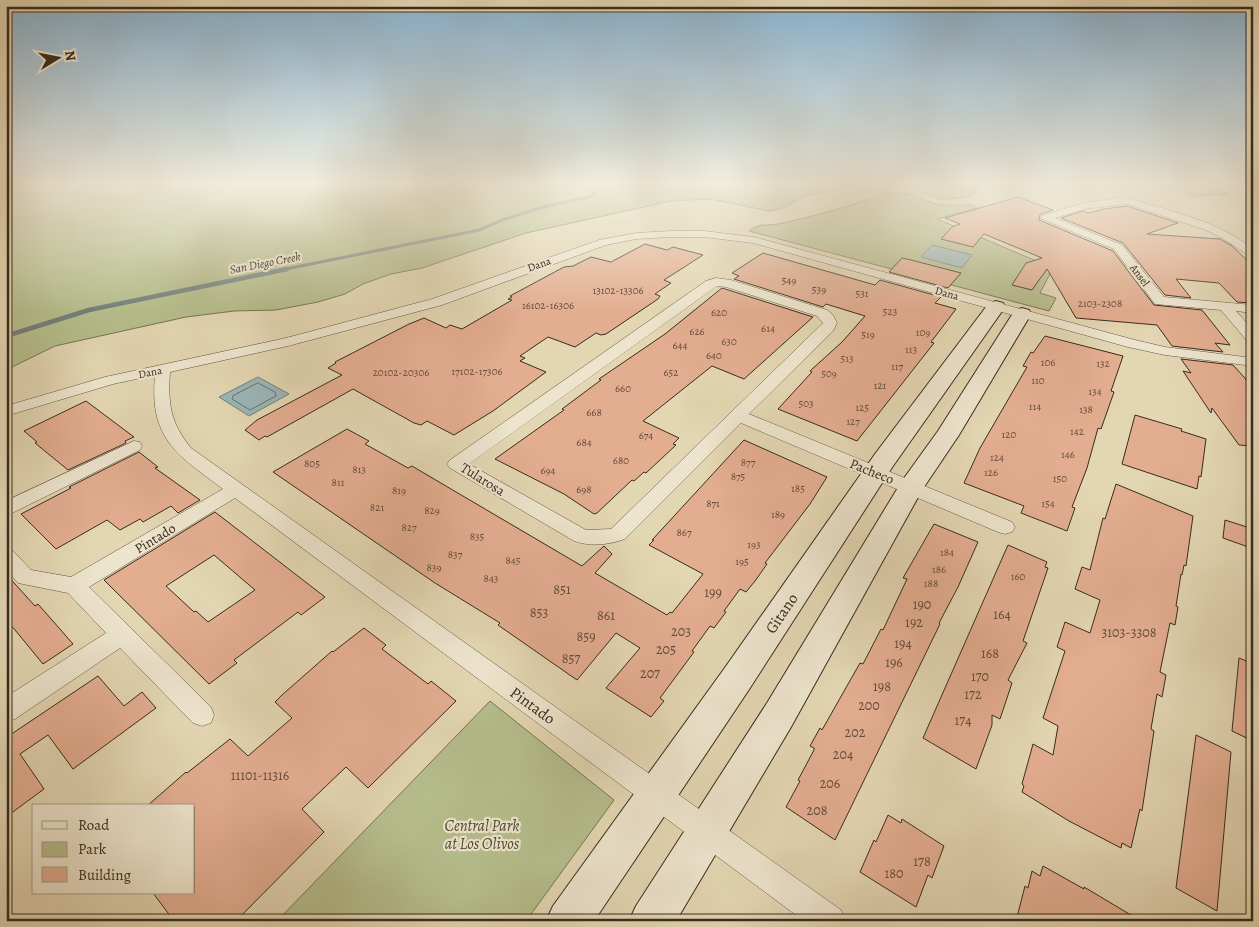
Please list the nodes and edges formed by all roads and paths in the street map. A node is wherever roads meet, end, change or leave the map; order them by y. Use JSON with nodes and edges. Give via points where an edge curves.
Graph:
{"nodes":[{"id":1,"x":1064,"y":225,"type":"edge"},
{"id":2,"x":1200,"y":225,"type":"edge"},
{"id":3,"x":1253,"y":255,"type":"edge"},
{"id":4,"x":1224,"y":306,"type":"junction"},
{"id":5,"x":1253,"y":309,"type":"edge"},
{"id":6,"x":1009,"y":311,"type":"junction"},
{"id":7,"x":1253,"y":339,"type":"edge"},
{"id":8,"x":1253,"y":362,"type":"edge"},
{"id":9,"x":163,"y":369,"type":"junction"},
{"id":10,"x":6,"y":411,"type":"edge"},
{"id":11,"x":739,"y":416,"type":"junction"},
{"id":12,"x":134,"y":446,"type":"dead end"},
{"id":13,"x":876,"y":472,"type":"junction"},
{"id":14,"x":911,"y":487,"type":"junction"},
{"id":15,"x":236,"y":489,"type":"junction"},
{"id":16,"x":6,"y":509,"type":"edge"},
{"id":17,"x":1004,"y":527,"type":"dead end"},
{"id":18,"x":6,"y":556,"type":"edge"},
{"id":19,"x":74,"y":586,"type":"junction"},
{"id":20,"x":122,"y":635,"type":"junction"},
{"id":21,"x":6,"y":711,"type":"edge"},
{"id":22,"x":202,"y":715,"type":"dead end"},
{"id":23,"x":656,"y":794,"type":"junction"},
{"id":24,"x":707,"y":831,"type":"junction"},
{"id":25,"x":568,"y":921,"type":"edge"},
{"id":26,"x":651,"y":921,"type":"edge"},
{"id":27,"x":830,"y":921,"type":"edge"}],
"edges":[{"from":1,"to":4,"type":"street","name":"Ansel","via":[[1118,246],[1160,301]]},
{"from":2,"to":3,"type":"street","name":"Ansel","via":[[1239,242]]},
{"from":4,"to":5,"type":"street","name":"Ansel"},
{"from":4,"to":7,"type":"street"},
{"from":6,"to":8,"type":"street","name":"Dana","via":[[1148,348]]},
{"from":6,"to":9,"type":"street","name":"Dana","via":[[754,240],[704,234],[647,235],[595,244],[437,302],[288,342]]},
{"from":6,"to":13,"type":"street","name":"Gitano"},
{"from":6,"to":14,"type":"street","via":[[946,435]]},
{"from":9,"to":10,"type":"street","name":"Dana","via":[[80,388]]},
{"from":9,"to":15,"type":"street","name":"Pintado","via":[[161,400],[170,434],[185,452]]},
{"from":11,"to":11,"type":"street","name":"Tularosa","via":[[618,534],[609,538],[581,536],[456,464],[651,324],[716,282],[822,313],[830,323]]},
{"from":11,"to":13,"type":"street","name":"Pacheco"},
{"from":12,"to":16,"type":"street"},
{"from":13,"to":14,"type":"street","name":"Pacheco"},
{"from":13,"to":23,"type":"street","name":"Gitano"},
{"from":14,"to":17,"type":"street","name":"Pacheco"},
{"from":14,"to":24,"type":"street","via":[[779,716]]},
{"from":15,"to":19,"type":"street","name":"Pintado"},
{"from":15,"to":23,"type":"street","name":"Pintado"},
{"from":18,"to":19,"type":"street","via":[[25,577]]},
{"from":19,"to":20,"type":"street"},
{"from":20,"to":21,"type":"street"},
{"from":20,"to":22,"type":"street"},
{"from":23,"to":24,"type":"street","name":"Pintado"},
{"from":23,"to":25,"type":"street","name":"Gitano"},
{"from":24,"to":26,"type":"street"},
{"from":24,"to":27,"type":"street","name":"Pintado"}]}
